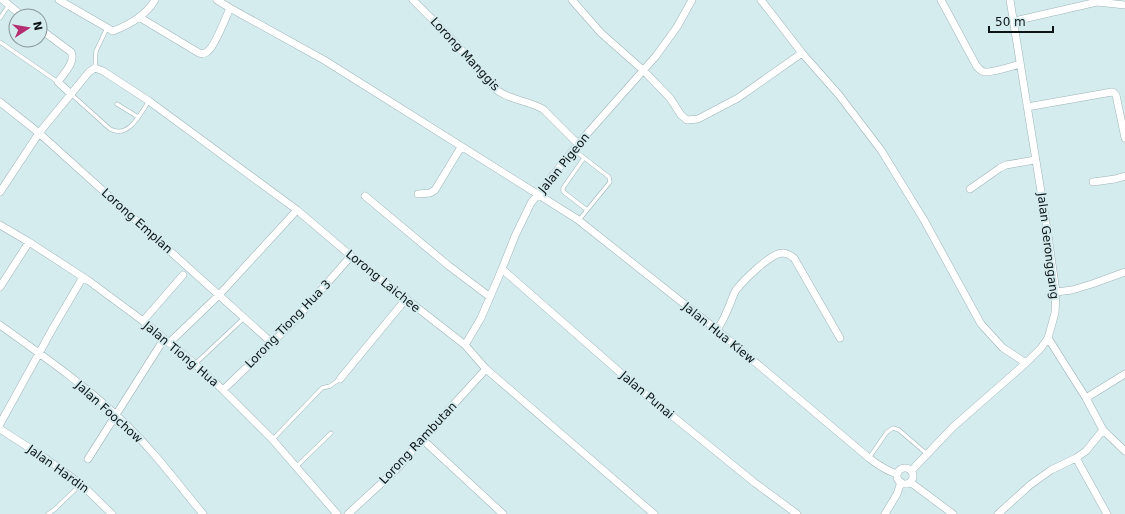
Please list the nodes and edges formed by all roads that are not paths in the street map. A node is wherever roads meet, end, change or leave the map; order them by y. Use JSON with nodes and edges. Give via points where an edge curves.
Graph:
{"nodes":[{"id":1,"x":3,"y":0,"type":"edge"},
{"id":2,"x":60,"y":0,"type":"edge"},
{"id":3,"x":155,"y":0,"type":"edge"},
{"id":4,"x":217,"y":0,"type":"edge"},
{"id":5,"x":413,"y":0,"type":"edge"},
{"id":6,"x":692,"y":0,"type":"edge"},
{"id":7,"x":761,"y":0,"type":"edge"},
{"id":8,"x":941,"y":0,"type":"edge"},
{"id":9,"x":1010,"y":0,"type":"edge"},
{"id":10,"x":577,"y":2,"type":"edge"},
{"id":11,"x":9,"y":5,"type":"junction"},
{"id":12,"x":1125,"y":5,"type":"edge"},
{"id":13,"x":13,"y":8,"type":"edge"},
{"id":14,"x":230,"y":8,"type":"junction"},
{"id":15,"x":139,"y":17,"type":"junction"},
{"id":16,"x":0,"y":18,"type":"edge"},
{"id":17,"x":1014,"y":21,"type":"junction"},
{"id":18,"x":107,"y":28,"type":"junction"},
{"id":19,"x":48,"y":35,"type":"edge"},
{"id":20,"x":0,"y":42,"type":"edge"},
{"id":21,"x":802,"y":53,"type":"junction"},
{"id":22,"x":1020,"y":64,"type":"junction"},
{"id":23,"x":95,"y":68,"type":"junction"},
{"id":24,"x":644,"y":71,"type":"junction"},
{"id":25,"x":58,"y":82,"type":"junction"},
{"id":26,"x":71,"y":94,"type":"junction"},
{"id":27,"x":149,"y":101,"type":"junction"},
{"id":28,"x":0,"y":102,"type":"edge"},
{"id":29,"x":117,"y":104,"type":"dead end"},
{"id":30,"x":1027,"y":107,"type":"junction"},
{"id":31,"x":138,"y":117,"type":"junction"},
{"id":32,"x":39,"y":133,"type":"junction"},
{"id":33,"x":1125,"y":138,"type":"edge"},
{"id":34,"x":461,"y":147,"type":"junction"},
{"id":35,"x":576,"y":147,"type":"junction"},
{"id":36,"x":584,"y":158,"type":"junction"},
{"id":37,"x":1035,"y":160,"type":"junction"},
{"id":38,"x":1125,"y":176,"type":"edge"},
{"id":39,"x":1093,"y":182,"type":"dead end"},
{"id":40,"x":970,"y":189,"type":"dead end"},
{"id":41,"x":0,"y":192,"type":"edge"},
{"id":42,"x":418,"y":194,"type":"dead end"},
{"id":43,"x":538,"y":194,"type":"junction"},
{"id":44,"x":365,"y":196,"type":"dead end"},
{"id":45,"x":297,"y":210,"type":"junction"},
{"id":46,"x":587,"y":210,"type":"junction"},
{"id":47,"x":579,"y":220,"type":"junction"},
{"id":48,"x":0,"y":225,"type":"edge"},
{"id":49,"x":29,"y":242,"type":"junction"},
{"id":50,"x":351,"y":256,"type":"junction"},
{"id":51,"x":502,"y":269,"type":"junction"},
{"id":52,"x":1125,"y":272,"type":"edge"},
{"id":53,"x":183,"y":275,"type":"dead end"},
{"id":54,"x":83,"y":276,"type":"junction"},
{"id":55,"x":0,"y":287,"type":"edge"},
{"id":56,"x":1056,"y":292,"type":"junction"},
{"id":57,"x":219,"y":295,"type":"junction"},
{"id":58,"x":490,"y":297,"type":"junction"},
{"id":59,"x":406,"y":299,"type":"junction"},
{"id":60,"x":244,"y":318,"type":"junction"},
{"id":61,"x":143,"y":321,"type":"junction"},
{"id":62,"x":0,"y":325,"type":"edge"},
{"id":63,"x":717,"y":330,"type":"junction"},
{"id":64,"x":840,"y":338,"type":"dead end"},
{"id":65,"x":1048,"y":338,"type":"junction"},
{"id":66,"x":167,"y":341,"type":"junction"},
{"id":67,"x":272,"y":343,"type":"junction"},
{"id":68,"x":465,"y":345,"type":"junction"},
{"id":69,"x":39,"y":354,"type":"junction"},
{"id":70,"x":1026,"y":363,"type":"junction"},
{"id":71,"x":195,"y":364,"type":"junction"},
{"id":72,"x":486,"y":369,"type":"junction"},
{"id":73,"x":1125,"y":374,"type":"edge"},
{"id":74,"x":340,"y":379,"type":"joint"},
{"id":75,"x":223,"y":390,"type":"junction"},
{"id":76,"x":1086,"y":398,"type":"junction"},
{"id":77,"x":116,"y":415,"type":"junction"},
{"id":78,"x":0,"y":424,"type":"edge"},
{"id":79,"x":0,"y":429,"type":"edge"},
{"id":80,"x":1103,"y":430,"type":"junction"},
{"id":81,"x":331,"y":433,"type":"dead end"},
{"id":82,"x":422,"y":439,"type":"junction"},
{"id":83,"x":272,"y":440,"type":"junction"},
{"id":84,"x":1125,"y":451,"type":"edge"},
{"id":85,"x":927,"y":454,"type":"junction"},
{"id":86,"x":869,"y":458,"type":"junction"},
{"id":87,"x":1076,"y":458,"type":"junction"},
{"id":88,"x":88,"y":459,"type":"dead end"},
{"id":89,"x":296,"y":466,"type":"junction"},
{"id":90,"x":910,"y":471,"type":"junction"},
{"id":91,"x":897,"y":474,"type":"junction"},
{"id":92,"x":901,"y":482,"type":"junction"},
{"id":93,"x":910,"y":482,"type":"junction"},
{"id":94,"x":81,"y":484,"type":"junction"},
{"id":95,"x":48,"y":514,"type":"edge"},
{"id":96,"x":112,"y":514,"type":"edge"},
{"id":97,"x":203,"y":514,"type":"edge"},
{"id":98,"x":336,"y":514,"type":"edge"},
{"id":99,"x":348,"y":514,"type":"edge"},
{"id":100,"x":503,"y":514,"type":"edge"},
{"id":101,"x":654,"y":514,"type":"edge"},
{"id":102,"x":797,"y":514,"type":"edge"},
{"id":103,"x":885,"y":514,"type":"edge"},
{"id":104,"x":953,"y":514,"type":"edge"},
{"id":105,"x":998,"y":514,"type":"edge"},
{"id":106,"x":1107,"y":514,"type":"edge"}],
"edges":[{"from":1,"to":11,"type":"street"},
{"from":2,"to":18,"type":"street"},
{"from":3,"to":15,"type":"street"},
{"from":4,"to":14,"type":"street","name":"Jalan Hua Kiew"},
{"from":5,"to":35,"type":"street","name":"Lorong Manggis","via":[[452,39],[493,87],[504,95],[543,109]]},
{"from":6,"to":24,"type":"street","name":"Jalan Pigeon"},
{"from":7,"to":21,"type":"street"},
{"from":8,"to":22,"type":"street","via":[[981,71]]},
{"from":9,"to":17,"type":"street","name":"Jalan Geronggang"},
{"from":10,"to":24,"type":"street","via":[[602,33]]},
{"from":11,"to":13,"type":"street"},
{"from":11,"to":16,"type":"lane"},
{"from":12,"to":17,"type":"street","via":[[1097,2]]},
{"from":14,"to":15,"type":"street","via":[[214,43],[204,53],[199,53]]},
{"from":14,"to":34,"type":"street","name":"Jalan Hua Kiew","via":[[324,60]]},
{"from":15,"to":18,"type":"street","via":[[115,30]]},
{"from":17,"to":22,"type":"street","name":"Jalan Geronggang"},
{"from":18,"to":23,"type":"lane","via":[[96,51]]},
{"from":19,"to":25,"type":"street","via":[[73,56]]},
{"from":20,"to":25,"type":"lane"},
{"from":21,"to":24,"type":"street","via":[[738,98],[692,120],[681,115],[670,98]]},
{"from":21,"to":70,"type":"street","via":[[839,95],[881,150],[924,220],[981,324],[1003,348]]},
{"from":22,"to":30,"type":"street","name":"Jalan Geronggang"},
{"from":23,"to":26,"type":"street"},
{"from":23,"to":27,"type":"street","name":"Lorong Laichee"},
{"from":24,"to":35,"type":"street","name":"Jalan Pigeon"},
{"from":25,"to":26,"type":"street"},
{"from":26,"to":31,"type":"lane","via":[[114,131],[126,130]]},
{"from":26,"to":32,"type":"street"},
{"from":27,"to":31,"type":"lane"},
{"from":27,"to":45,"type":"street","name":"Lorong Laichee"},
{"from":28,"to":32,"type":"street","name":"Lorong Emplan"},
{"from":29,"to":31,"type":"lane"},
{"from":30,"to":33,"type":"street","via":[[1112,92],[1116,95]]},
{"from":30,"to":37,"type":"street","name":"Jalan Geronggang"},
{"from":32,"to":41,"type":"street"},
{"from":32,"to":57,"type":"street","name":"Lorong Emplan"},
{"from":34,"to":42,"type":"street","via":[[435,190]]},
{"from":34,"to":43,"type":"street","name":"Jalan Hua Kiew"},
{"from":35,"to":36,"type":"lane"},
{"from":35,"to":43,"type":"street","name":"Jalan Pigeon"},
{"from":36,"to":46,"type":"lane","via":[[564,185],[563,191]]},
{"from":36,"to":46,"type":"lane","via":[[610,177],[610,182]]},
{"from":37,"to":40,"type":"street","via":[[1006,165]]},
{"from":37,"to":56,"type":"street","name":"Jalan Geronggang"},
{"from":38,"to":39,"type":"street"},
{"from":43,"to":47,"type":"street","name":"Jalan Hua Kiew"},
{"from":43,"to":51,"type":"street","name":"Jalan Pigeon","via":[[515,236]]},
{"from":44,"to":58,"type":"street"},
{"from":45,"to":50,"type":"street","name":"Lorong Laichee"},
{"from":45,"to":57,"type":"street"},
{"from":46,"to":47,"type":"lane"},
{"from":47,"to":63,"type":"street","name":"Jalan Hua Kiew"},
{"from":48,"to":49,"type":"street","name":"Jalan Tiong Hua"},
{"from":49,"to":54,"type":"street","name":"Jalan Tiong Hua"},
{"from":49,"to":55,"type":"street"},
{"from":50,"to":59,"type":"street","name":"Lorong Laichee"},
{"from":50,"to":67,"type":"street","name":"Lorong Tiong Hua 3"},
{"from":51,"to":58,"type":"street","name":"Jalan Pigeon"},
{"from":51,"to":102,"type":"street","name":"Jalan Punai","via":[[639,389]]},
{"from":52,"to":56,"type":"street","via":[[1072,290]]},
{"from":53,"to":61,"type":"street"},
{"from":54,"to":61,"type":"street","name":"Jalan Tiong Hua"},
{"from":54,"to":69,"type":"street"},
{"from":56,"to":65,"type":"street","name":"Jalan Geronggang","via":[[1055,313]]},
{"from":57,"to":60,"type":"street","name":"Lorong Emplan"},
{"from":57,"to":66,"type":"street"},
{"from":58,"to":68,"type":"street","name":"Jalan Pigeon"},
{"from":59,"to":68,"type":"street","name":"Lorong Laichee"},
{"from":59,"to":74,"type":"street"},
{"from":60,"to":67,"type":"street","name":"Lorong Emplan"},
{"from":60,"to":71,"type":"lane"},
{"from":61,"to":66,"type":"street","name":"Jalan Tiong Hua"},
{"from":62,"to":69,"type":"street","name":"Jalan Foochow"},
{"from":63,"to":64,"type":"street","via":[[735,292],[743,282],[776,255],[784,253],[794,258]]},
{"from":63,"to":86,"type":"street","name":"Jalan Hua Kiew"},
{"from":65,"to":70,"type":"street","name":"Jalan Geronggang"},
{"from":65,"to":76,"type":"street"},
{"from":66,"to":71,"type":"street","name":"Jalan Tiong Hua"},
{"from":66,"to":77,"type":"street"},
{"from":67,"to":75,"type":"street","name":"Lorong Tiong Hua 3"},
{"from":68,"to":72,"type":"street","name":"Lorong Laichee"},
{"from":69,"to":77,"type":"street","name":"Jalan Foochow"},
{"from":69,"to":78,"type":"street"},
{"from":70,"to":85,"type":"street","name":"Jalan Geronggang","via":[[953,427]]},
{"from":71,"to":75,"type":"street","name":"Jalan Tiong Hua"},
{"from":72,"to":82,"type":"street","name":"Lorong Rambutan"},
{"from":72,"to":101,"type":"street","name":"Lorong Laichee"},
{"from":73,"to":76,"type":"street"},
{"from":74,"to":83,"type":"lane","via":[[322,388]]},
{"from":75,"to":83,"type":"street","name":"Jalan Tiong Hua"},
{"from":76,"to":80,"type":"street"},
{"from":77,"to":88,"type":"street"},
{"from":77,"to":97,"type":"street","name":"Jalan Foochow","via":[[140,439]]},
{"from":79,"to":94,"type":"street","name":"Jalan Hardin"},
{"from":80,"to":84,"type":"street"},
{"from":80,"to":87,"type":"street","via":[[1086,451]]},
{"from":81,"to":89,"type":"lane"},
{"from":82,"to":99,"type":"street","name":"Lorong Rambutan","via":[[399,467]]},
{"from":82,"to":100,"type":"street"},
{"from":83,"to":89,"type":"street","name":"Jalan Tiong Hua"},
{"from":85,"to":86,"type":"lane","via":[[899,430],[893,428],[887,432]]},
{"from":85,"to":90,"type":"street","name":"Jalan Geronggang"},
{"from":86,"to":91,"type":"street","name":"Jalan Hua Kiew"},
{"from":87,"to":105,"type":"street","via":[[1030,485]]},
{"from":87,"to":106,"type":"street"},
{"from":89,"to":98,"type":"street","name":"Jalan Tiong Hua"},
{"from":90,"to":91,"type":"street","via":[[906,468]]},
{"from":90,"to":93,"type":"street"},
{"from":91,"to":92,"type":"street"},
{"from":92,"to":93,"type":"street"},
{"from":92,"to":103,"type":"street"},
{"from":93,"to":104,"type":"street"},
{"from":94,"to":95,"type":"lane"},
{"from":94,"to":96,"type":"street","name":"Jalan Hardin"}]}
